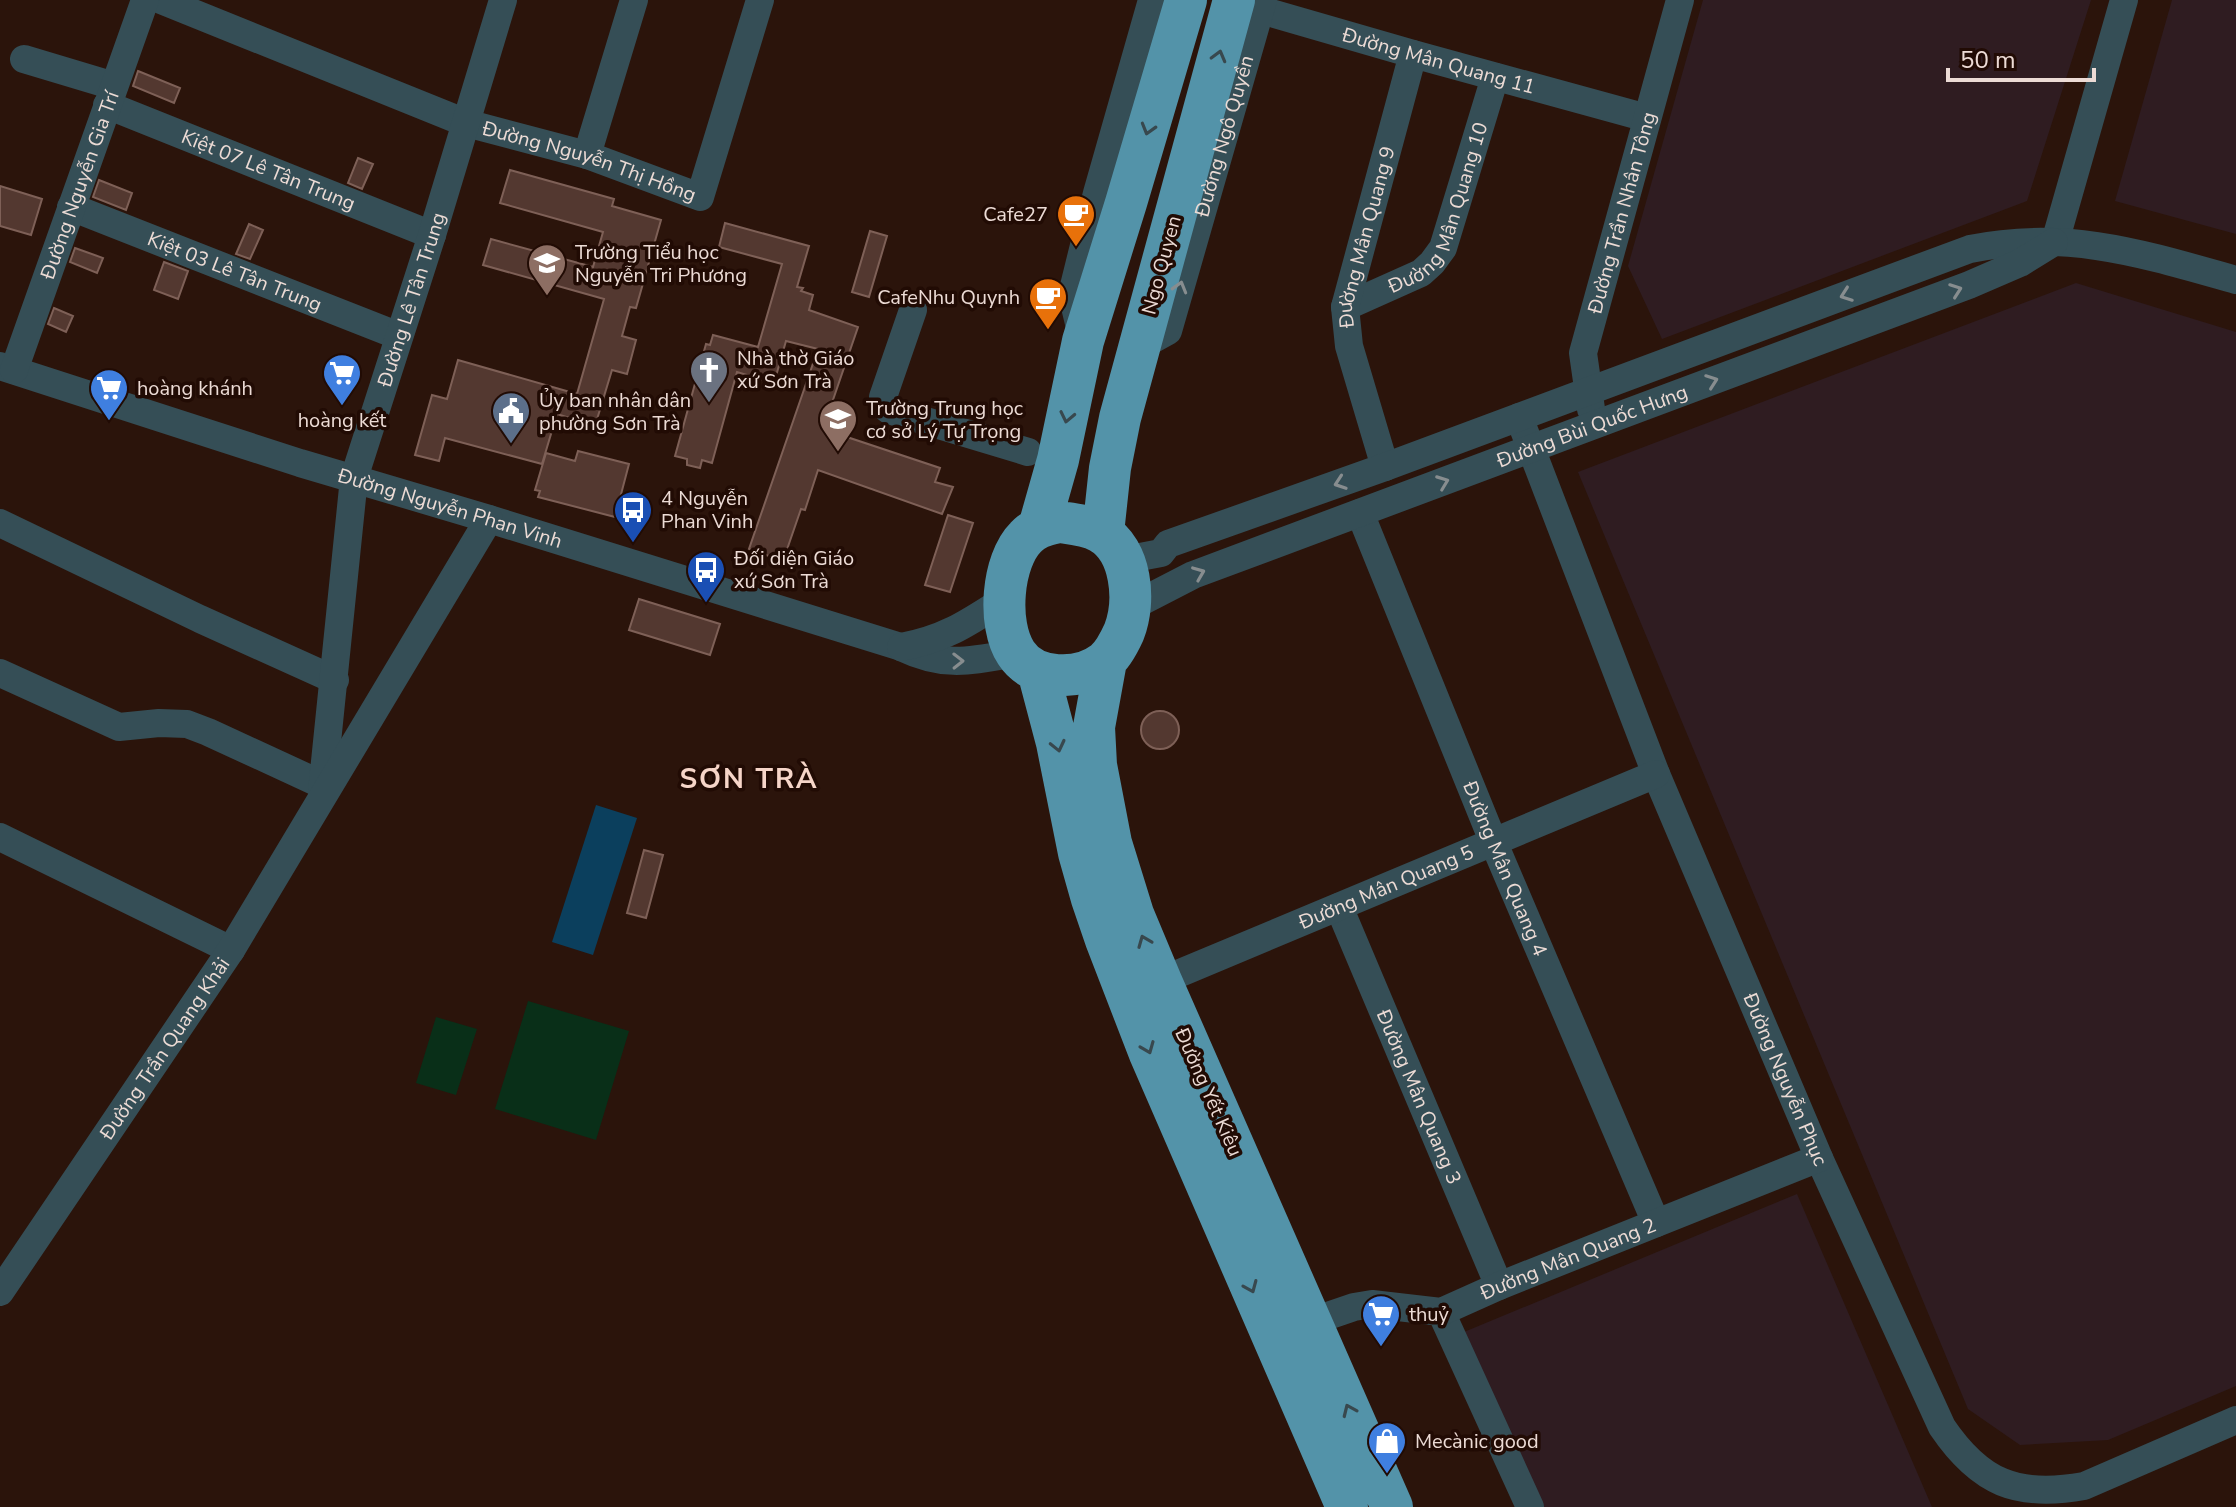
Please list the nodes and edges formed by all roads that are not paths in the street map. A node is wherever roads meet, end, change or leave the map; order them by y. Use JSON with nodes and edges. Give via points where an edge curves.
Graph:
{"nodes":[{"id":1,"x":145,"y":0,"type":"edge"},
{"id":2,"x":161,"y":0,"type":"edge"},
{"id":3,"x":503,"y":0,"type":"edge"},
{"id":4,"x":634,"y":0,"type":"edge"},
{"id":5,"x":760,"y":0,"type":"edge"},
{"id":6,"x":1152,"y":0,"type":"edge"},
{"id":7,"x":1186,"y":0,"type":"edge"},
{"id":8,"x":1680,"y":0,"type":"edge"},
{"id":9,"x":2124,"y":0,"type":"edge"},
{"id":10,"x":1248,"y":3,"type":"edge"},
{"id":11,"x":1413,"y":54,"type":"junction"},
{"id":12,"x":24,"y":59,"type":"dead end"},
{"id":13,"x":1495,"y":77,"type":"junction"},
{"id":14,"x":110,"y":95,"type":"junction"},
{"id":15,"x":1647,"y":118,"type":"junction"},
{"id":16,"x":466,"y":123,"type":"junction"},
{"id":17,"x":587,"y":155,"type":"junction"},
{"id":18,"x":71,"y":207,"type":"junction"},
{"id":19,"x":432,"y":235,"type":"junction"},
{"id":20,"x":2055,"y":242,"type":"junction"},
{"id":21,"x":2236,"y":280,"type":"edge"},
{"id":22,"x":1345,"y":307,"type":"junction"},
{"id":23,"x":913,"y":310,"type":"dead end"},
{"id":24,"x":399,"y":336,"type":"junction"},
{"id":25,"x":1083,"y":341,"type":"junction"},
{"id":26,"x":7,"y":368,"type":"edge"},
{"id":27,"x":1587,"y":392,"type":"junction"},
{"id":28,"x":1519,"y":417,"type":"junction"},
{"id":29,"x":1595,"y":425,"type":"junction"},
{"id":30,"x":1531,"y":449,"type":"junction"},
{"id":31,"x":1028,"y":452,"type":"dead end"},
{"id":32,"x":1385,"y":467,"type":"junction"},
{"id":33,"x":354,"y":478,"type":"junction"},
{"id":34,"x":1360,"y":513,"type":"junction"},
{"id":35,"x":489,"y":519,"type":"junction"},
{"id":36,"x":0,"y":523,"type":"edge"},
{"id":37,"x":1039,"y":527,"type":"junction"},
{"id":38,"x":1114,"y":546,"type":"junction"},
{"id":39,"x":1005,"y":599,"type":"junction"},
{"id":40,"x":1129,"y":608,"type":"junction"},
{"id":41,"x":901,"y":647,"type":"junction"},
{"id":42,"x":1106,"y":661,"type":"junction"},
{"id":43,"x":1027,"y":662,"type":"junction"},
{"id":44,"x":0,"y":673,"type":"edge"},
{"id":45,"x":335,"y":680,"type":"junction"},
{"id":46,"x":1656,"y":774,"type":"junction"},
{"id":47,"x":322,"y":793,"type":"junction"},
{"id":48,"x":0,"y":837,"type":"edge"},
{"id":49,"x":1493,"y":841,"type":"junction"},
{"id":50,"x":1339,"y":907,"type":"junction"},
{"id":51,"x":231,"y":950,"type":"junction"},
{"id":52,"x":1161,"y":981,"type":"junction"},
{"id":53,"x":1819,"y":1158,"type":"junction"},
{"id":54,"x":1656,"y":1223,"type":"junction"},
{"id":55,"x":1499,"y":1286,"type":"junction"},
{"id":56,"x":0,"y":1292,"type":"edge"},
{"id":57,"x":1441,"y":1312,"type":"junction"},
{"id":58,"x":1310,"y":1322,"type":"junction"},
{"id":59,"x":2236,"y":1420,"type":"edge"},
{"id":60,"x":1347,"y":1507,"type":"edge"},
{"id":61,"x":1392,"y":1507,"type":"edge"},
{"id":62,"x":1530,"y":1507,"type":"edge"}],
"edges":[{"from":1,"to":14,"type":"street","name":"Đường Nguyễn Gia Trí"},
{"from":2,"to":16,"type":"street"},
{"from":3,"to":16,"type":"street","name":"Đường Lê Tân Trung"},
{"from":4,"to":17,"type":"street"},
{"from":5,"to":17,"type":"street","name":"Đường Nguyễn Thị Hồng","via":[[700,197]]},
{"from":6,"to":25,"type":"street","via":[[1072,294]]},
{"from":7,"to":25,"type":"highway","one_way":true},
{"from":8,"to":15,"type":"street","name":"Đường Trần Nhân Tông"},
{"from":9,"to":20,"type":"street"},
{"from":10,"to":11,"type":"street","name":"Đường Mân Quang 11"},
{"from":38,"to":10,"type":"highway","name":"Ngo Quyen","one_way":true,"via":[[1110,468],[1120,418]]},
{"from":11,"to":13,"type":"street","name":"Đường Mân Quang 11"},
{"from":11,"to":22,"type":"street","name":"Đường Mân Quang 9"},
{"from":12,"to":14,"type":"street","name":"Kiệt 07 Lê Tân Trung"},
{"from":13,"to":15,"type":"street","name":"Đường Mân Quang 11"},
{"from":13,"to":22,"type":"street","name":"Đường Mân Quang 10","via":[[1443,248],[1421,273]]},
{"from":14,"to":18,"type":"street","name":"Đường Nguyễn Gia Trí"},
{"from":14,"to":19,"type":"street","name":"Kiệt 07 Lê Tân Trung"},
{"from":15,"to":27,"type":"street","name":"Đường Trần Nhân Tông","via":[[1583,353]]},
{"from":16,"to":17,"type":"street","name":"Đường Nguyễn Thị Hồng"},
{"from":16,"to":19,"type":"street","name":"Đường Lê Tân Trung"},
{"from":18,"to":24,"type":"street","name":"Kiệt 03 Lê Tân Trung"},
{"from":18,"to":26,"type":"street","name":"Đường Nguyễn Gia Trí"},
{"from":19,"to":24,"type":"street","name":"Đường Lê Tân Trung"},
{"from":20,"to":21,"type":"street","name":"Đường Bùi Quốc Hưng","via":[[2132,251]]},
{"from":20,"to":27,"type":"street","name":"Đường Bùi Quốc Hưng","one_way":true,"via":[[1970,249]]},
{"from":29,"to":20,"type":"street","name":"Đường Bùi Quốc Hưng","one_way":true,"via":[[1981,280]]},
{"from":22,"to":32,"type":"street","name":"Đường Mân Quang 9","via":[[1349,346]]},
{"from":23,"to":31,"type":"street","via":[[884,406]]},
{"from":24,"to":33,"type":"street","name":"Đường Lê Tân Trung"},
{"from":25,"to":37,"type":"highway","one_way":true},
{"from":26,"to":33,"type":"street","name":"Đường Nguyễn Phan Vinh"},
{"from":27,"to":28,"type":"street","name":"Đường Bùi Quốc Hưng"},
{"from":27,"to":29,"type":"street","name":"Đường Trần Nhân Tông"},
{"from":28,"to":30,"type":"street","name":"Đường Nguyễn Phục"},
{"from":28,"to":32,"type":"street","name":"Đường Bùi Quốc Hưng"},
{"from":29,"to":30,"type":"street","name":"Đường Bùi Quốc Hưng"},
{"from":34,"to":30,"type":"street","name":"Đường Bùi Quốc Hưng","one_way":true},
{"from":30,"to":46,"type":"street","name":"Đường Nguyễn Phục"},
{"from":32,"to":38,"type":"street","name":"Đường Bùi Quốc Hưng","one_way":true,"via":[[1168,544],[1161,553]]},
{"from":33,"to":35,"type":"street","name":"Đường Nguyễn Phan Vinh"},
{"from":33,"to":45,"type":"street","name":"Đường Trần Quang Khải"},
{"from":40,"to":34,"type":"street","name":"Đường Bùi Quốc Hưng","one_way":true,"via":[[1193,575]]},
{"from":34,"to":49,"type":"street","name":"Đường Mân Quang 4"},
{"from":35,"to":41,"type":"street","name":"Đường Nguyễn Phan Vinh"},
{"from":35,"to":47,"type":"street","name":"Đường Trần Quang Khải"},
{"from":36,"to":45,"type":"street"},
{"from":37,"to":38,"type":"highway","via":[[1082,524]]},
{"from":37,"to":39,"type":"highway","via":[[1017,548]]},
{"from":38,"to":40,"type":"highway","via":[[1129,581]]},
{"from":39,"to":41,"type":"street","via":[[942,637]]},
{"from":39,"to":43,"type":"highway","via":[[1009,639]]},
{"from":40,"to":42,"type":"highway","via":[[1119,643]]},
{"from":41,"to":43,"type":"street","name":"Đường Nguyễn Phan Vinh","one_way":true,"via":[[956,662]]},
{"from":42,"to":43,"type":"highway","via":[[1073,675],[1055,675]]},
{"from":52,"to":42,"type":"highway","name":"Đường Yết Kiêu","one_way":true,"via":[[1111,843],[1096,765],[1094,727]]},
{"from":43,"to":60,"type":"highway","name":"Đường Yết Kiêu","one_way":true,"via":[[1057,743],[1079,853],[1106,940],[1150,1054]]},
{"from":44,"to":47,"type":"street","via":[[119,727],[187,724]]},
{"from":45,"to":47,"type":"street","name":"Đường Trần Quang Khải"},
{"from":46,"to":49,"type":"street","name":"Đường Mân Quang 5"},
{"from":46,"to":53,"type":"street","name":"Đường Nguyễn Phục"},
{"from":47,"to":51,"type":"street","name":"Đường Trần Quang Khải"},
{"from":48,"to":51,"type":"street"},
{"from":49,"to":50,"type":"street","name":"Đường Mân Quang 5"},
{"from":49,"to":54,"type":"street","name":"Đường Mân Quang 4"},
{"from":50,"to":52,"type":"street","name":"Đường Mân Quang 5"},
{"from":50,"to":55,"type":"street","name":"Đường Mân Quang 3"},
{"from":51,"to":56,"type":"street","name":"Đường Trần Quang Khải"},
{"from":52,"to":58,"type":"highway","name":"Đường Yết Kiêu"},
{"from":53,"to":54,"type":"street","name":"Đường Mân Quang 2"},
{"from":53,"to":59,"type":"street","name":"Đường Nguyễn Phục","via":[[1942,1427],[1975,1467],[1998,1481],[2058,1491],[2084,1486]]},
{"from":54,"to":55,"type":"street","name":"Đường Mân Quang 2"},
{"from":55,"to":57,"type":"street","name":"Đường Mân Quang 2"},
{"from":57,"to":58,"type":"street","via":[[1372,1304]]},
{"from":57,"to":62,"type":"street"},
{"from":61,"to":58,"type":"highway","name":"Đường Yết Kiêu","one_way":true}]}
